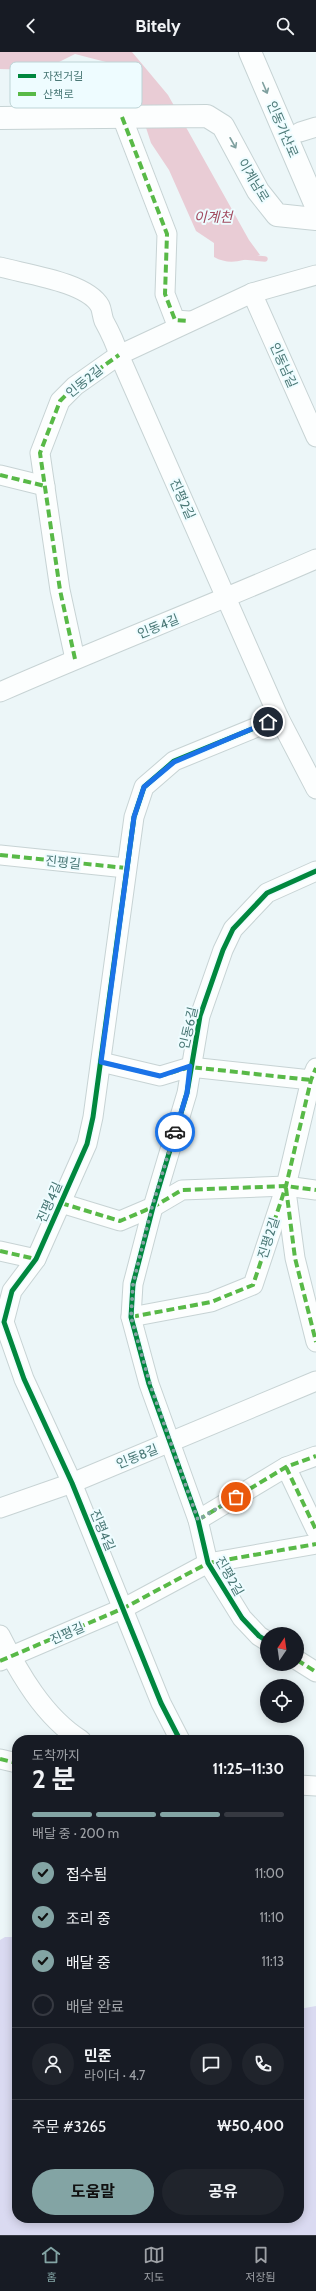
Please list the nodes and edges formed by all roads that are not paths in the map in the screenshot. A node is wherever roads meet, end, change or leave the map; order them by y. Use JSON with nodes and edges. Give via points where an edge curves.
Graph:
{"nodes":[{"id":1,"x":250,"y":52,"type":"edge"},
{"id":2,"x":266,"y":52,"type":"edge"},
{"id":3,"x":122,"y":117,"type":"junction"},
{"id":4,"x":0,"y":118,"type":"edge"},
{"id":5,"x":308,"y":129,"type":"edge"},
{"id":6,"x":316,"y":168,"type":"edge"},
{"id":7,"x":316,"y":206,"type":"edge"},
{"id":8,"x":316,"y":219,"type":"edge"},
{"id":9,"x":0,"y":267,"type":"edge"},
{"id":10,"x":316,"y":275,"type":"edge"},
{"id":11,"x":252,"y":293,"type":"junction"},
{"id":12,"x":189,"y":321,"type":"junction"},
{"id":13,"x":119,"y":354,"type":"junction"},
{"id":14,"x":316,"y":438,"type":"edge"},
{"id":15,"x":0,"y":475,"type":"edge"},
{"id":16,"x":45,"y":486,"type":"junction"},
{"id":17,"x":316,"y":559,"type":"edge"},
{"id":18,"x":228,"y":598,"type":"junction"},
{"id":19,"x":75,"y":659,"type":"junction"},
{"id":20,"x":0,"y":692,"type":"edge"},
{"id":21,"x":279,"y":718,"type":"junction"},
{"id":22,"x":316,"y":789,"type":"edge"},
{"id":23,"x":0,"y":855,"type":"edge"},
{"id":24,"x":126,"y":868,"type":"junction"},
{"id":25,"x":316,"y":871,"type":"edge"},
{"id":26,"x":101,"y":1062,"type":"junction"},
{"id":27,"x":190,"y":1066,"type":"junction"},
{"id":28,"x":314,"y":1074,"type":"edge"},
{"id":29,"x":286,"y":1186,"type":"junction"},
{"id":30,"x":316,"y":1190,"type":"edge"},
{"id":31,"x":61,"y":1203,"type":"junction"},
{"id":32,"x":152,"y":1207,"type":"junction"},
{"id":33,"x":0,"y":1251,"type":"edge"},
{"id":34,"x":36,"y":1259,"type":"junction"},
{"id":35,"x":131,"y":1317,"type":"junction"},
{"id":36,"x":316,"y":1342,"type":"edge"},
{"id":37,"x":316,"y":1382,"type":"edge"},
{"id":38,"x":169,"y":1442,"type":"junction"},
{"id":39,"x":316,"y":1456,"type":"edge"},
{"id":40,"x":286,"y":1467,"type":"junction"},
{"id":41,"x":72,"y":1483,"type":"junction"},
{"id":42,"x":0,"y":1508,"type":"edge"},
{"id":43,"x":198,"y":1520,"type":"junction"},
{"id":44,"x":316,"y":1530,"type":"edge"},
{"id":45,"x":316,"y":1544,"type":"edge"},
{"id":46,"x":208,"y":1563,"type":"junction"},
{"id":47,"x":124,"y":1608,"type":"junction"},
{"id":48,"x":0,"y":1635,"type":"edge"},
{"id":49,"x":260,"y":1637,"type":"edge"},
{"id":50,"x":6,"y":1659,"type":"edge"},
{"id":51,"x":304,"y":1664,"type":"edge"},
{"id":52,"x":316,"y":1672,"type":"edge"},
{"id":53,"x":76,"y":1735,"type":"edge"},
{"id":54,"x":177,"y":1735,"type":"edge"},
{"id":55,"x":0,"y":1759,"type":"edge"},
{"id":56,"x":12,"y":1762,"type":"edge"},
{"id":57,"x":304,"y":1785,"type":"edge"},
{"id":58,"x":316,"y":1786,"type":"edge"}],
"edges":[{"from":1,"to":7,"type":"street","name":"인동가산로","one_way":true},
{"from":2,"to":5,"type":"street","name":"인동가산로"},
{"from":3,"to":4,"type":"street"},
{"from":3,"to":8,"type":"street","name":"이계남로","one_way":true,"via":[[207,116],[223,126],[258,191],[277,215]]},
{"from":3,"to":12,"type":"street","via":[[167,234],[165,294],[175,320]]},
{"from":5,"to":6,"type":"street","name":"인동가산로"},
{"from":9,"to":13,"type":"street","name":"진평2길","via":[[65,284],[86,293],[100,306],[103,320],[111,332]]},
{"from":10,"to":11,"type":"street","name":"인동2길"},
{"from":11,"to":12,"type":"street","name":"인동2길"},
{"from":11,"to":14,"type":"street","name":"인동남길"},
{"from":12,"to":13,"type":"street","name":"인동2길"},
{"from":13,"to":16,"type":"street","name":"인동2길","via":[[75,386],[60,401],[40,453]]},
{"from":13,"to":18,"type":"street","name":"진평2길"},
{"from":15,"to":16,"type":"street"},
{"from":16,"to":19,"type":"street","name":"인동2길","via":[[60,590]]},
{"from":17,"to":18,"type":"street","name":"인동4길"},
{"from":18,"to":19,"type":"street","name":"인동4길"},
{"from":18,"to":21,"type":"street","name":"진평2길"},
{"from":19,"to":20,"type":"street","name":"인동4길"},
{"from":21,"to":22,"type":"street","name":"진평2길"},
{"from":21,"to":24,"type":"street","name":"진평4길","via":[[174,762],[144,787],[134,817]]},
{"from":23,"to":24,"type":"street","name":"진평길"},
{"from":24,"to":26,"type":"street","name":"진평4길"},
{"from":25,"to":27,"type":"street","name":"인동6길","via":[[268,893],[233,929],[200,1016]]},
{"from":26,"to":27,"type":"street","name":"인동6길","via":[[160,1076]]},
{"from":26,"to":31,"type":"street","name":"진평4길","via":[[87,1144]]},
{"from":27,"to":28,"type":"street","name":"인동6길"},
{"from":27,"to":32,"type":"street","name":"인동6길","via":[[187,1093]]},
{"from":28,"to":29,"type":"street","name":"진평2길"},
{"from":29,"to":30,"type":"street"},
{"from":29,"to":32,"type":"street","via":[[182,1190]]},
{"from":29,"to":35,"type":"street","name":"진평2길","via":[[253,1285],[211,1302]]},
{"from":29,"to":36,"type":"street","via":[[295,1258]]},
{"from":31,"to":32,"type":"street","via":[[120,1221]]},
{"from":31,"to":34,"type":"street","name":"진평4길"},
{"from":32,"to":35,"type":"street","name":"인동6길","via":[[133,1284]]},
{"from":33,"to":34,"type":"street"},
{"from":34,"to":41,"type":"street","name":"진평4길","via":[[12,1291],[4,1322],[24,1379]]},
{"from":35,"to":38,"type":"street","name":"인동6길"},
{"from":37,"to":38,"type":"street","name":"인동8길"},
{"from":38,"to":41,"type":"street","name":"인동8길"},
{"from":38,"to":43,"type":"street","name":"진평2길"},
{"from":39,"to":40,"type":"street"},
{"from":40,"to":43,"type":"street"},
{"from":40,"to":44,"type":"street"},
{"from":41,"to":42,"type":"street","name":"인동8길"},
{"from":41,"to":47,"type":"street","name":"진평4길"},
{"from":43,"to":46,"type":"street","name":"진평2길"},
{"from":45,"to":46,"type":"street","name":"진평2길"},
{"from":46,"to":47,"type":"street"},
{"from":46,"to":49,"type":"street","name":"진평2길","via":[[242,1618]]},
{"from":47,"to":50,"type":"street","name":"진평길"},
{"from":47,"to":54,"type":"street","name":"진평4길","via":[[161,1703]]},
{"from":48,"to":50,"type":"street"},
{"from":50,"to":53,"type":"street","via":[[43,1705]]},
{"from":51,"to":52,"type":"street"},
{"from":55,"to":56,"type":"street"},
{"from":57,"to":58,"type":"street"}]}
